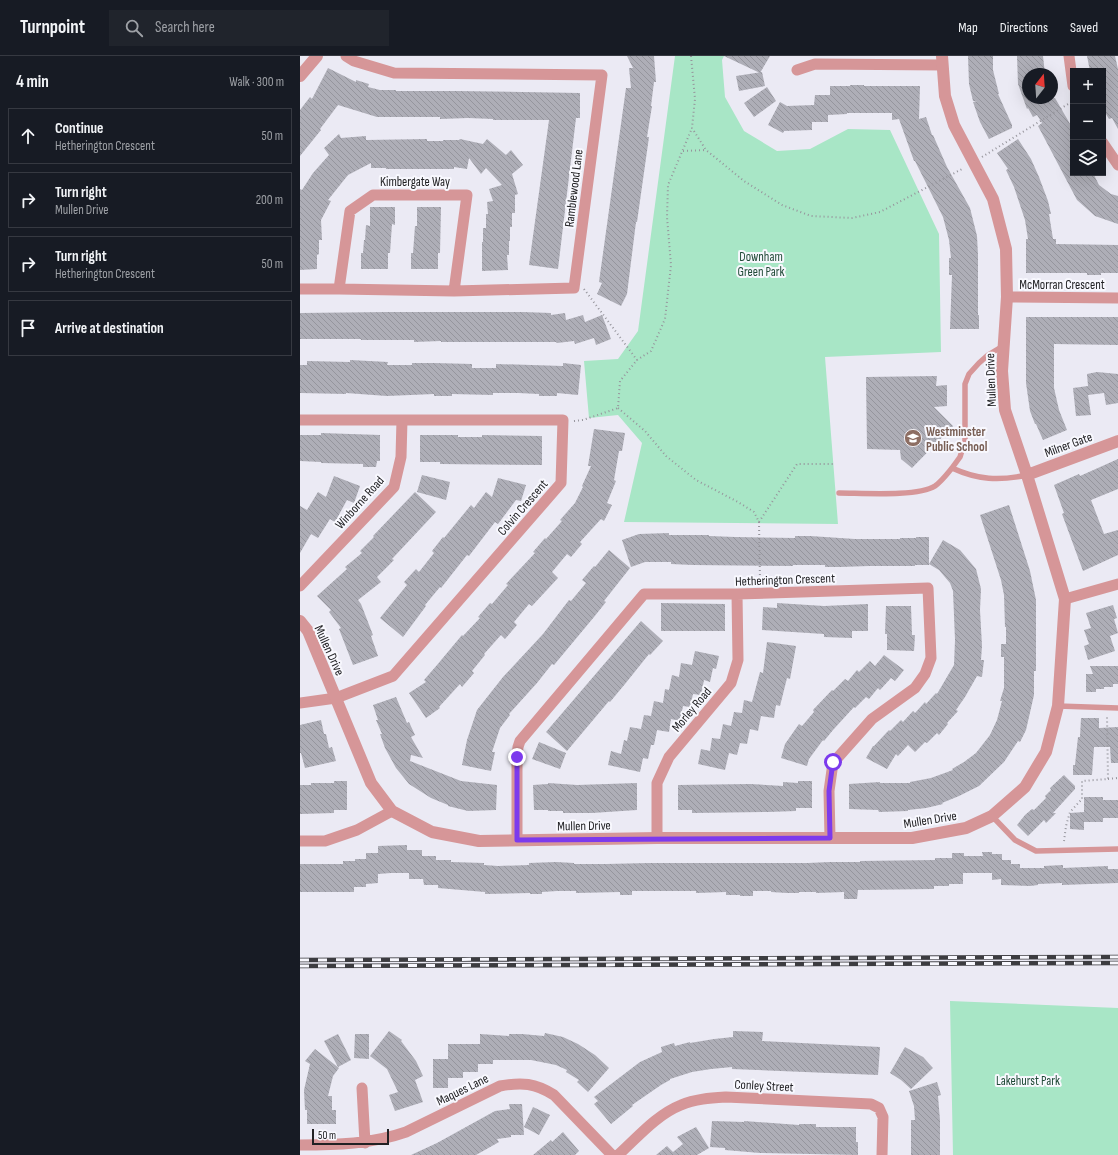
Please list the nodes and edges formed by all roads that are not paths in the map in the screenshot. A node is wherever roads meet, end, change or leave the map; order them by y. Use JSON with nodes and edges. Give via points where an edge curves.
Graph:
{"nodes":[{"id":1,"x":317,"y":56,"type":"edge"},
{"id":2,"x":346,"y":56,"type":"edge"},
{"id":3,"x":1069,"y":56,"type":"edge"},
{"id":4,"x":942,"y":60,"type":"edge"},
{"id":5,"x":1071,"y":68,"type":"edge"},
{"id":6,"x":796,"y":70,"type":"dead end"},
{"id":7,"x":300,"y":76,"type":"edge"},
{"id":8,"x":1106,"y":147,"type":"edge"},
{"id":9,"x":1118,"y":165,"type":"edge"},
{"id":10,"x":300,"y":289,"type":"edge"},
{"id":11,"x":339,"y":289,"type":"junction"},
{"id":12,"x":454,"y":291,"type":"junction"},
{"id":13,"x":1007,"y":298,"type":"junction"},
{"id":14,"x":1118,"y":298,"type":"edge"},
{"id":15,"x":1004,"y":346,"type":"junction"},
{"id":16,"x":300,"y":420,"type":"edge"},
{"id":17,"x":402,"y":420,"type":"junction"},
{"id":18,"x":1118,"y":441,"type":"edge"},
{"id":19,"x":952,"y":468,"type":"junction"},
{"id":20,"x":1027,"y":475,"type":"junction"},
{"id":21,"x":839,"y":493,"type":"dead end"},
{"id":22,"x":1118,"y":584,"type":"edge"},
{"id":23,"x":300,"y":586,"type":"edge"},
{"id":24,"x":737,"y":594,"type":"junction"},
{"id":25,"x":1065,"y":599,"type":"junction"},
{"id":26,"x":300,"y":621,"type":"edge"},
{"id":27,"x":336,"y":698,"type":"junction"},
{"id":28,"x":300,"y":703,"type":"edge"},
{"id":29,"x":1058,"y":706,"type":"junction"},
{"id":30,"x":1118,"y":708,"type":"edge"},
{"id":31,"x":392,"y":811,"type":"junction"},
{"id":32,"x":992,"y":816,"type":"junction"},
{"id":33,"x":656,"y":838,"type":"junction"},
{"id":34,"x":830,"y":838,"type":"junction"},
{"id":35,"x":517,"y":840,"type":"junction"},
{"id":36,"x":300,"y":841,"type":"edge"},
{"id":37,"x":1118,"y":849,"type":"edge"},
{"id":38,"x":362,"y":1088,"type":"dead end"},
{"id":39,"x":365,"y":1143,"type":"junction"},
{"id":40,"x":300,"y":1145,"type":"edge"},
{"id":41,"x":316,"y":1150,"type":"edge"},
{"id":42,"x":612,"y":1155,"type":"edge"},
{"id":43,"x":618,"y":1155,"type":"edge"},
{"id":44,"x":882,"y":1155,"type":"edge"}],
"edges":[{"from":1,"to":7,"type":"street"},
{"from":2,"to":12,"type":"street","name":"Ramblewood Lane","via":[[354,62],[394,73],[602,75],[574,288]]},
{"from":3,"to":5,"type":"street"},
{"from":4,"to":6,"type":"street","via":[[815,64]]},
{"from":4,"to":13,"type":"street","name":"Mullen Drive","via":[[945,96],[954,125],[993,199],[1006,249]]},
{"from":8,"to":9,"type":"street"},
{"from":10,"to":11,"type":"street","name":"Ramblewood Lane"},
{"from":11,"to":12,"type":"street","name":"Ramblewood Lane"},
{"from":11,"to":12,"type":"street","name":"Kimbergate Way","via":[[350,211],[374,195],[467,195]]},
{"from":13,"to":14,"type":"street","name":"McMorran Crescent"},
{"from":13,"to":15,"type":"street","name":"Mullen Drive"},
{"from":15,"to":19,"type":"lane","via":[[988,354],[969,374],[965,384],[965,441],[960,457]]},
{"from":15,"to":20,"type":"street","name":"Mullen Drive","via":[[1002,371],[1005,410]]},
{"from":16,"to":17,"type":"street","name":"Colvin Crescent"},
{"from":17,"to":23,"type":"street","name":"Winborne Road","via":[[401,457],[394,487]]},
{"from":17,"to":27,"type":"street","name":"Colvin Crescent","via":[[563,420],[562,483],[394,676]]},
{"from":18,"to":20,"type":"street","name":"Milner Gate"},
{"from":19,"to":20,"type":"lane","via":[[978,478],[1011,478]]},
{"from":19,"to":21,"type":"lane","via":[[945,478],[922,492]]},
{"from":20,"to":25,"type":"street","name":"Mullen Drive"},
{"from":22,"to":25,"type":"street"},
{"from":24,"to":33,"type":"street","name":"Morley Road","via":[[738,660],[731,683],[669,757],[657,783]]},
{"from":24,"to":34,"type":"street","name":"Hetherington Crescent","via":[[928,588],[931,658],[925,674],[915,688],[872,719],[833,762],[829,791]]},
{"from":24,"to":35,"type":"street","name":"Hetherington Crescent","via":[[644,594],[520,741],[517,757]]},
{"from":25,"to":29,"type":"street","name":"Mullen Drive"},
{"from":26,"to":27,"type":"street","name":"Mullen Drive","via":[[308,631]]},
{"from":27,"to":28,"type":"street"},
{"from":27,"to":31,"type":"street","name":"Mullen Drive","via":[[371,783]]},
{"from":29,"to":30,"type":"lane"},
{"from":29,"to":32,"type":"street","name":"Mullen Drive","via":[[1046,752],[1025,787]]},
{"from":31,"to":35,"type":"street","name":"Mullen Drive","via":[[432,832],[479,840]]},
{"from":31,"to":36,"type":"street","via":[[357,830],[325,841]]},
{"from":32,"to":34,"type":"street","name":"Mullen Drive","via":[[966,828],[912,838]]},
{"from":32,"to":37,"type":"lane","via":[[1015,840],[1036,851]]},
{"from":33,"to":34,"type":"street","name":"Mullen Drive"},
{"from":33,"to":35,"type":"street","name":"Mullen Drive"},
{"from":38,"to":39,"type":"street"},
{"from":39,"to":41,"type":"street","name":"Maques Lane"},
{"from":39,"to":42,"type":"street","name":"Maques Lane","via":[[406,1132],[500,1086],[515,1083],[543,1088],[554,1095]]},
{"from":40,"to":41,"type":"street","name":"Maques Lane"},
{"from":43,"to":44,"type":"street","name":"Conley Street","via":[[659,1118],[680,1105],[726,1096],[871,1104],[879,1108],[883,1117]]}]}
